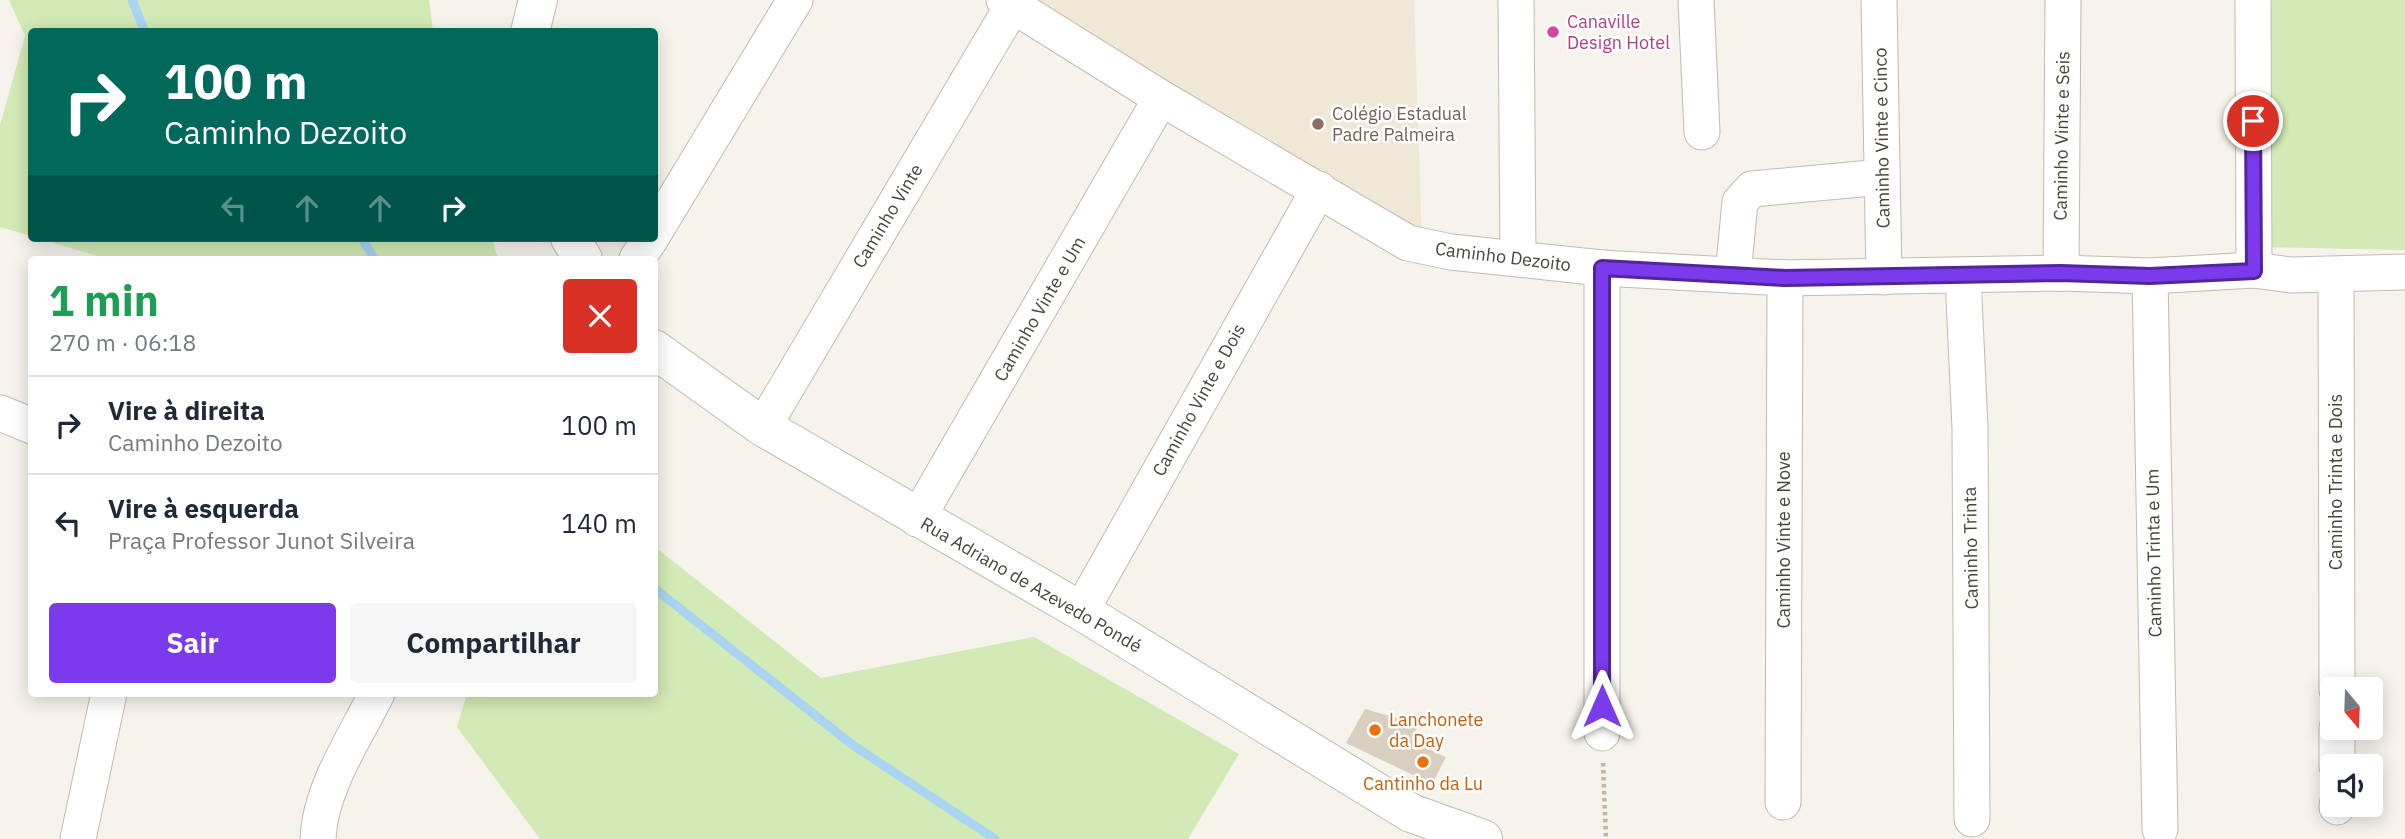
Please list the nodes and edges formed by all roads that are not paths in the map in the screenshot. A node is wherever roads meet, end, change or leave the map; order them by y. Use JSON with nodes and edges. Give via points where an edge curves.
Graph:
{"nodes":[{"id":1,"x":538,"y":0,"type":"edge"},
{"id":2,"x":795,"y":0,"type":"edge"},
{"id":3,"x":1516,"y":0,"type":"edge"},
{"id":4,"x":1696,"y":0,"type":"edge"},
{"id":5,"x":1879,"y":0,"type":"edge"},
{"id":6,"x":2063,"y":0,"type":"edge"},
{"id":7,"x":2253,"y":0,"type":"edge"},
{"id":8,"x":1008,"y":3,"type":"edge"},
{"id":9,"x":531,"y":28,"type":"edge"},
{"id":10,"x":1161,"y":98,"type":"junction"},
{"id":11,"x":1702,"y":132,"type":"dead end"},
{"id":12,"x":1882,"y":177,"type":"junction"},
{"id":13,"x":1319,"y":189,"type":"junction"},
{"id":14,"x":658,"y":226,"type":"edge"},
{"id":15,"x":1518,"y":258,"type":"junction"},
{"id":16,"x":1602,"y":268,"type":"junction"},
{"id":17,"x":2254,"y":271,"type":"junction"},
{"id":18,"x":2405,"y":272,"type":"edge"},
{"id":19,"x":2061,"y":273,"type":"junction"},
{"id":20,"x":1733,"y":275,"type":"junction"},
{"id":21,"x":2336,"y":275,"type":"junction"},
{"id":22,"x":1963,"y":276,"type":"junction"},
{"id":23,"x":2150,"y":276,"type":"junction"},
{"id":24,"x":1884,"y":277,"type":"junction"},
{"id":25,"x":1785,"y":278,"type":"junction"},
{"id":26,"x":658,"y":352,"type":"edge"},
{"id":27,"x":0,"y":413,"type":"edge"},
{"id":28,"x":28,"y":424,"type":"edge"},
{"id":29,"x":763,"y":427,"type":"junction"},
{"id":30,"x":918,"y":519,"type":"junction"},
{"id":31,"x":1081,"y":611,"type":"junction"},
{"id":32,"x":2337,"y":677,"type":"edge"},
{"id":33,"x":108,"y":697,"type":"edge"},
{"id":34,"x":375,"y":697,"type":"edge"},
{"id":35,"x":1602,"y":733,"type":"road end"},
{"id":36,"x":1783,"y":802,"type":"dead end"},
{"id":37,"x":1972,"y":820,"type":"dead end"},
{"id":38,"x":1425,"y":826,"type":"edge"},
{"id":39,"x":2160,"y":829,"type":"dead end"},
{"id":40,"x":78,"y":839,"type":"edge"},
{"id":41,"x":318,"y":839,"type":"edge"},
{"id":42,"x":1482,"y":839,"type":"edge"}],
"edges":[{"from":1,"to":9,"type":"street"},
{"from":2,"to":14,"type":"street"},
{"from":3,"to":15,"type":"street"},
{"from":4,"to":11,"type":"street"},
{"from":5,"to":12,"type":"street","name":"Caminho Vinte e Cinco"},
{"from":6,"to":19,"type":"street","name":"Caminho Vinte e Seis"},
{"from":7,"to":17,"type":"street"},
{"from":8,"to":10,"type":"street","name":"Caminho Dezoito"},
{"from":8,"to":29,"type":"street","name":"Caminho Vinte"},
{"from":10,"to":13,"type":"street","name":"Caminho Dezoito"},
{"from":10,"to":30,"type":"street","name":"Caminho Vinte e Um"},
{"from":12,"to":20,"type":"street","via":[[1752,189],[1741,202]]},
{"from":12,"to":24,"type":"street","name":"Caminho Vinte e Cinco"},
{"from":13,"to":15,"type":"street","name":"Caminho Dezoito","via":[[1408,243],[1451,253]]},
{"from":13,"to":31,"type":"street","name":"Caminho Vinte e Dois"},
{"from":15,"to":16,"type":"street","name":"Caminho Dezoito"},
{"from":16,"to":20,"type":"street","name":"Caminho Dezoito"},
{"from":16,"to":35,"type":"street"},
{"from":17,"to":21,"type":"street","name":"Caminho Dezoito"},
{"from":17,"to":23,"type":"street","name":"Caminho Dezoito"},
{"from":18,"to":21,"type":"street","name":"Caminho Dezoito"},
{"from":19,"to":22,"type":"street","name":"Caminho Dezoito"},
{"from":19,"to":23,"type":"street","name":"Caminho Dezoito"},
{"from":20,"to":25,"type":"street","name":"Caminho Dezoito"},
{"from":21,"to":32,"type":"street","name":"Caminho Trinta e Dois"},
{"from":22,"to":24,"type":"street","name":"Caminho Dezoito"},
{"from":22,"to":37,"type":"street","name":"Caminho Trinta","via":[[1970,469]]},
{"from":23,"to":39,"type":"street","name":"Caminho Trinta e Um"},
{"from":24,"to":25,"type":"street","name":"Caminho Dezoito"},
{"from":25,"to":36,"type":"street","name":"Caminho Vinte e Nove"},
{"from":26,"to":29,"type":"street","name":"Rua Adriano de Azevedo Pondé"},
{"from":27,"to":28,"type":"street"},
{"from":29,"to":30,"type":"street","name":"Rua Adriano de Azevedo Pondé"},
{"from":30,"to":31,"type":"street","name":"Rua Adriano de Azevedo Pondé"},
{"from":31,"to":38,"type":"street","name":"Rua Adriano de Azevedo Pondé"},
{"from":33,"to":40,"type":"street"},
{"from":34,"to":41,"type":"street","via":[[319,817]]},
{"from":38,"to":42,"type":"street","name":"Rua Adriano de Azevedo Pondé"}]}
